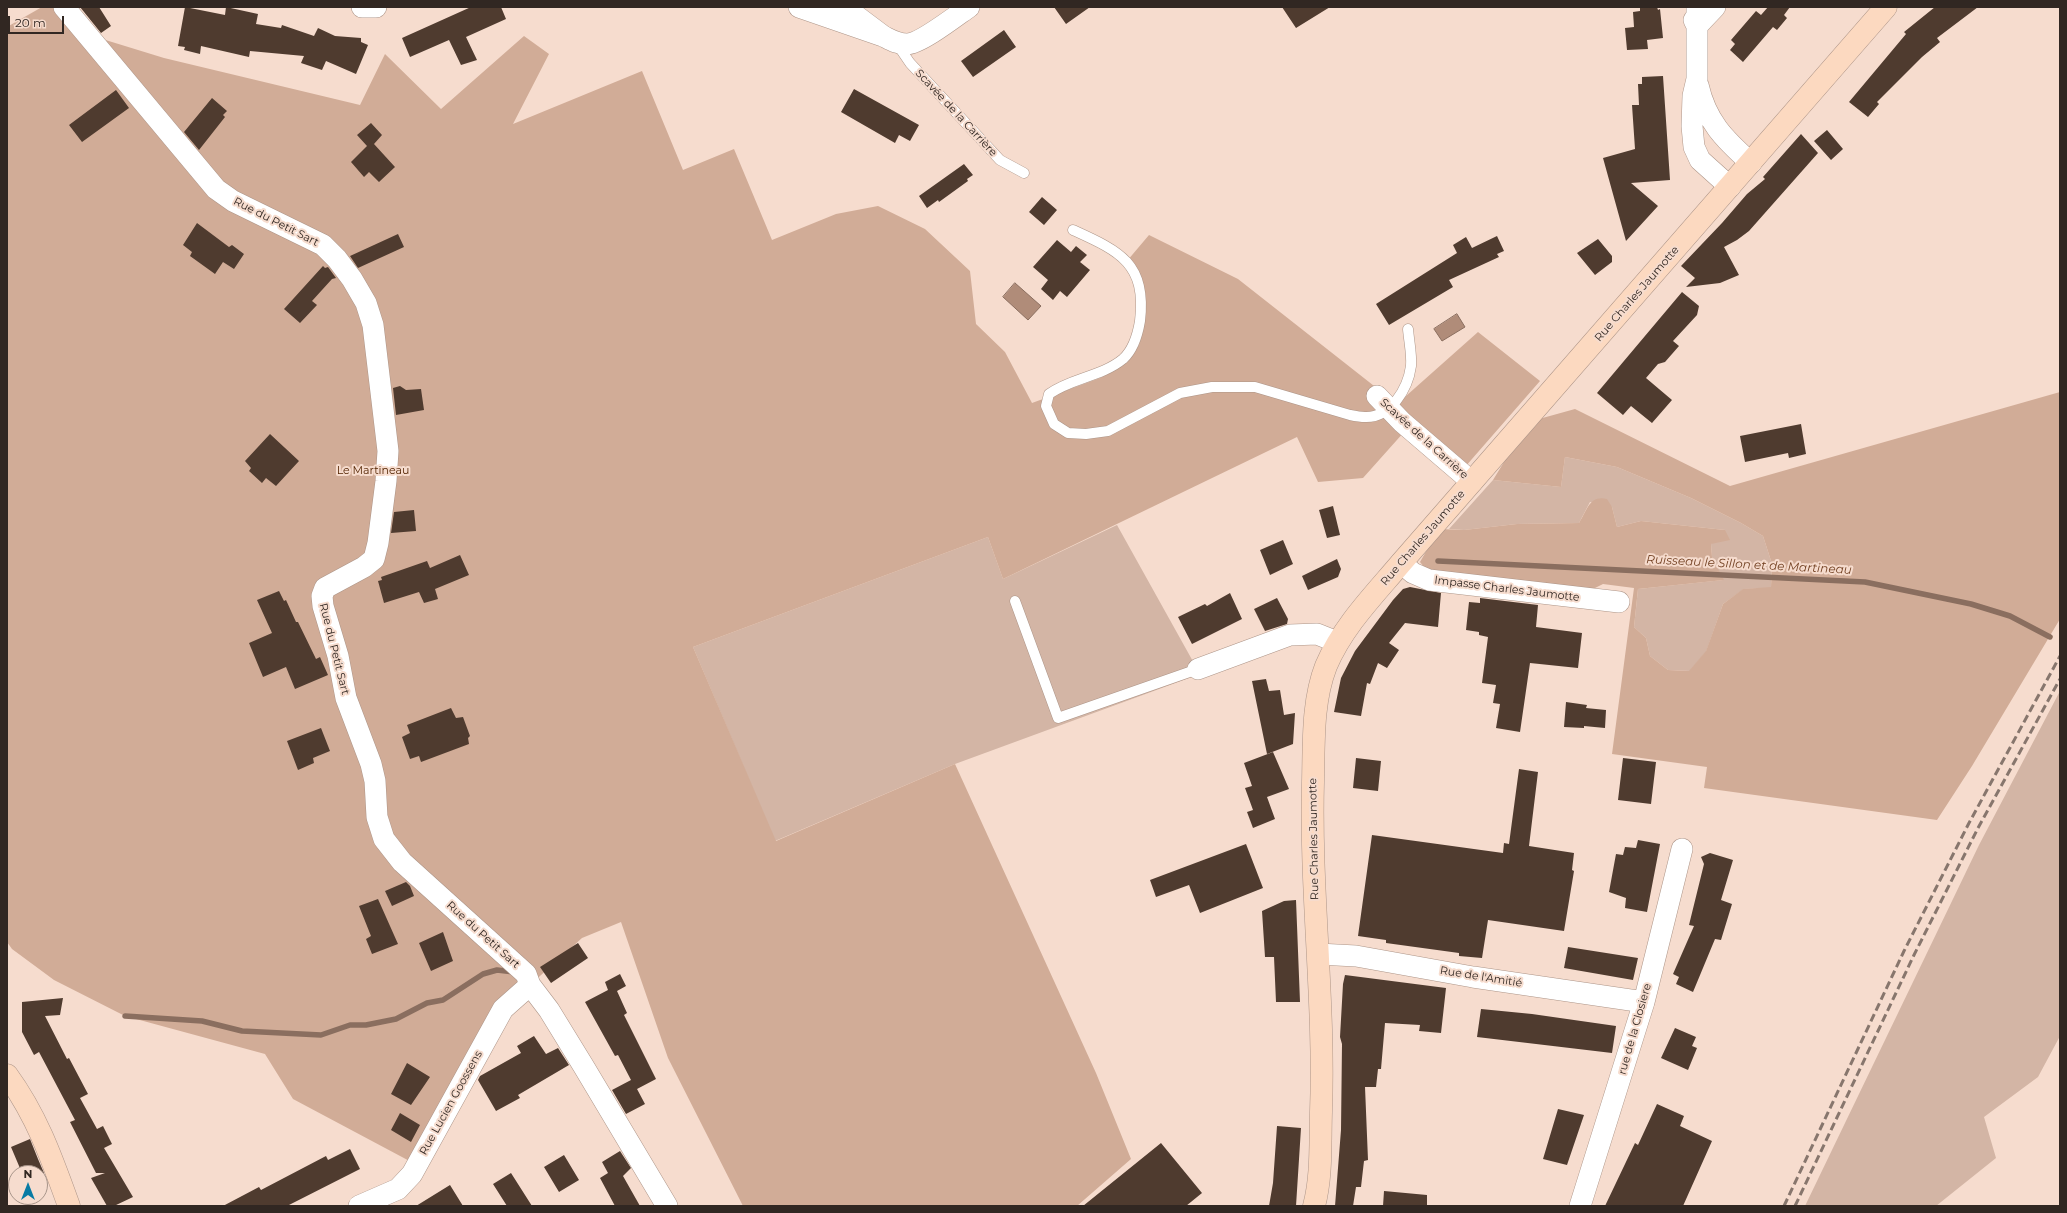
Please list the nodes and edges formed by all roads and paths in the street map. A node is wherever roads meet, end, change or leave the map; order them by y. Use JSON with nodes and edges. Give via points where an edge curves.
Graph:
{"nodes":[{"id":1,"x":64,"y":7,"type":"edge"},
{"id":2,"x":362,"y":7,"type":"edge"},
{"id":3,"x":376,"y":7,"type":"edge"},
{"id":4,"x":799,"y":7,"type":"edge"},
{"id":5,"x":838,"y":7,"type":"edge"},
{"id":6,"x":969,"y":7,"type":"edge"},
{"id":7,"x":1687,"y":7,"type":"edge"},
{"id":8,"x":1715,"y":7,"type":"edge"},
{"id":9,"x":1886,"y":7,"type":"edge"},
{"id":10,"x":1697,"y":17,"type":"edge"},
{"id":11,"x":890,"y":40,"type":"junction"},
{"id":12,"x":1697,"y":79,"type":"junction"},
{"id":13,"x":1751,"y":163,"type":"junction"},
{"id":14,"x":1024,"y":173,"type":"dead end"},
{"id":15,"x":1730,"y":187,"type":"junction"},
{"id":16,"x":1073,"y":230,"type":"dead end"},
{"id":17,"x":1408,"y":330,"type":"dead end"},
{"id":18,"x":1382,"y":402,"type":"junction"},
{"id":19,"x":1472,"y":482,"type":"junction"},
{"id":20,"x":1401,"y":563,"type":"junction"},
{"id":21,"x":1015,"y":601,"type":"dead end"},
{"id":22,"x":1619,"y":602,"type":"dead end"},
{"id":23,"x":1337,"y":642,"type":"junction"},
{"id":24,"x":1198,"y":669,"type":"joint"},
{"id":25,"x":1682,"y":849,"type":"dead end"},
{"id":26,"x":1318,"y":954,"type":"junction"},
{"id":27,"x":530,"y":985,"type":"junction"},
{"id":28,"x":1644,"y":1002,"type":"junction"},
{"id":29,"x":7,"y":1075,"type":"edge"},
{"id":30,"x":69,"y":1206,"type":"edge"},
{"id":31,"x":359,"y":1206,"type":"edge"},
{"id":32,"x":667,"y":1206,"type":"edge"},
{"id":33,"x":1314,"y":1206,"type":"edge"},
{"id":34,"x":1580,"y":1206,"type":"edge"}],
"edges":[{"from":1,"to":27,"type":"street","name":"Rue du Petit Sart","via":[[216,190],[233,201],[323,245],[337,259],[366,303],[373,325],[388,451],[378,543],[374,559],[325,588],[322,596],[323,606],[338,656],[346,698],[371,764],[375,781],[377,818],[384,839],[402,862],[526,974]]},
{"from":2,"to":3,"type":"street"},
{"from":4,"to":11,"type":"street"},
{"from":5,"to":11,"type":"street","name":"Scavée de la Carrière","via":[[855,15]]},
{"from":6,"to":11,"type":"street","via":[[918,41],[908,44]]},
{"from":7,"to":10,"type":"street"},
{"from":8,"to":10,"type":"street"},
{"from":9,"to":13,"type":"main road","name":"Rue Charles Jaumotte"},
{"from":10,"to":12,"type":"street"},
{"from":11,"to":14,"type":"lane","name":"Scavée de la Carrière","via":[[1000,160]]},
{"from":12,"to":13,"type":"street","via":[[1700,94],[1712,123]]},
{"from":12,"to":15,"type":"street","via":[[1693,96],[1694,147],[1700,160]]},
{"from":13,"to":15,"type":"main road","name":"Rue Charles Jaumotte"},
{"from":15,"to":19,"type":"main road","name":"Rue Charles Jaumotte"},
{"from":16,"to":18,"type":"lane","via":[[1111,248],[1135,270],[1142,303],[1138,335],[1123,358],[1094,375],[1060,386],[1049,394],[1046,406],[1054,424],[1068,433],[1086,434],[1108,430],[1180,394],[1212,387],[1255,387],[1366,418],[1376,415]]},
{"from":17,"to":18,"type":"lane","via":[[1411,365],[1406,384],[1398,399]]},
{"from":18,"to":19,"type":"street","name":"Scavée de la Carrière"},
{"from":19,"to":20,"type":"main road","name":"Rue Charles Jaumotte"},
{"from":20,"to":22,"type":"street","name":"Impasse Charles Jaumotte","via":[[1413,573],[1429,580]]},
{"from":20,"to":23,"type":"main road","name":"Rue Charles Jaumotte","via":[[1350,622]]},
{"from":21,"to":24,"type":"lane","via":[[1058,718]]},
{"from":23,"to":24,"type":"street","via":[[1317,634],[1290,635]]},
{"from":23,"to":26,"type":"main road","name":"Rue Charles Jaumotte","via":[[1326,667],[1316,702],[1312,816]]},
{"from":25,"to":28,"type":"street","name":"rue de la Closiere"},
{"from":26,"to":28,"type":"street","name":"Rue de l'Amitié","via":[[1356,956],[1473,977]]},
{"from":26,"to":33,"type":"main road","name":"Rue Charles Jaumotte","via":[[1322,1076],[1319,1158]]},
{"from":27,"to":31,"type":"street","name":"Rue Lucien Goossens","via":[[503,1009],[408,1179],[398,1189]]},
{"from":27,"to":32,"type":"street","name":"Rue du Petit Sart","via":[[584,1067]]},
{"from":28,"to":34,"type":"street","name":"rue de la Closiere"},
{"from":29,"to":30,"type":"main road","via":[[24,1098],[42,1132]]}]}
